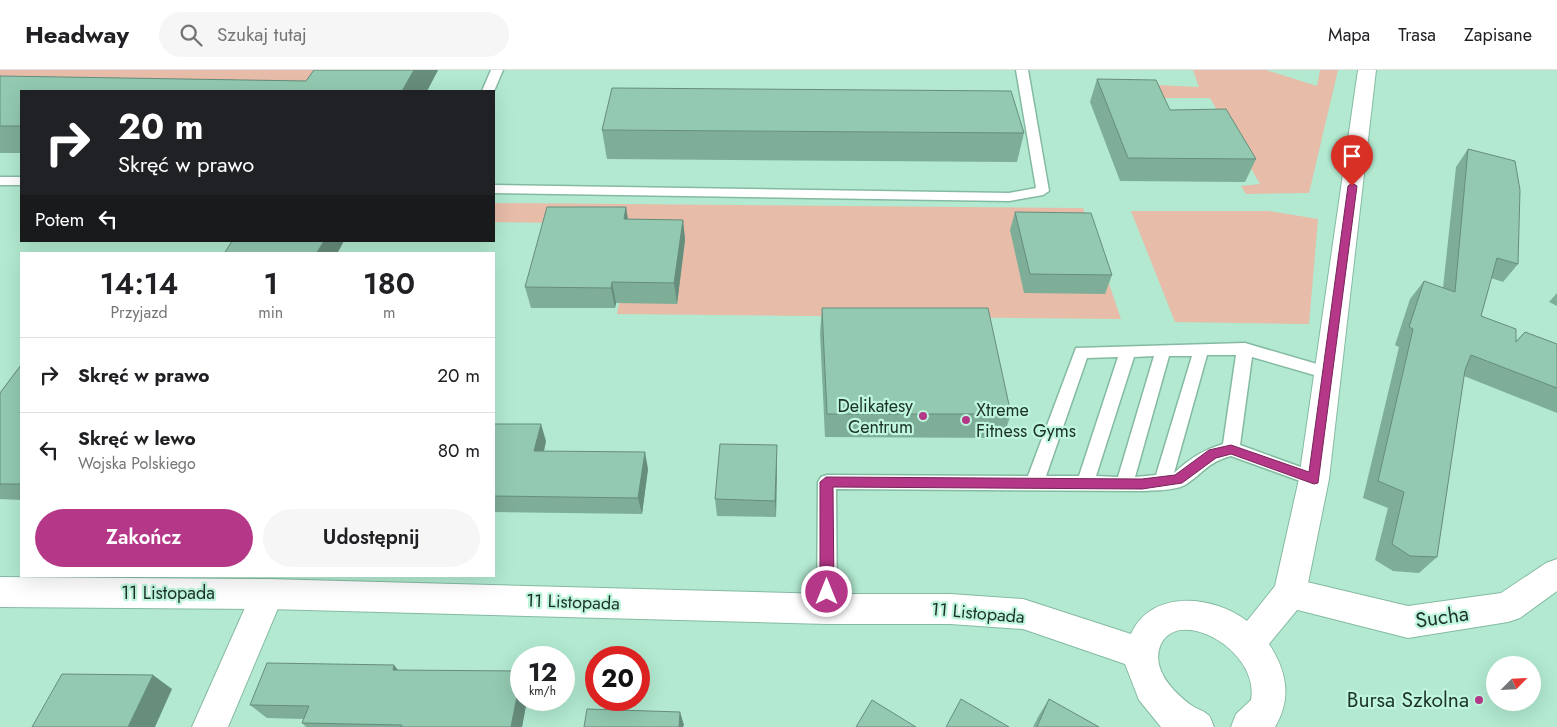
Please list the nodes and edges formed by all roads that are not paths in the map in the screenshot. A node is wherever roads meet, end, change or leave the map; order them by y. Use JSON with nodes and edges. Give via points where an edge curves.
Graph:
{"nodes":[{"id":1,"x":497,"y":70,"type":"edge"},
{"id":2,"x":1022,"y":70,"type":"edge"},
{"id":3,"x":1367,"y":70,"type":"edge"},
{"id":4,"x":488,"y":90,"type":"edge"},
{"id":5,"x":0,"y":181,"type":"edge"},
{"id":6,"x":20,"y":181,"type":"edge"},
{"id":7,"x":495,"y":189,"type":"edge"},
{"id":8,"x":1245,"y":349,"type":"junction"},
{"id":9,"x":1201,"y":350,"type":"junction"},
{"id":10,"x":1128,"y":351,"type":"junction"},
{"id":11,"x":1163,"y":351,"type":"junction"},
{"id":12,"x":1081,"y":352,"type":"joint"},
{"id":13,"x":1328,"y":373,"type":"junction"},
{"id":14,"x":1231,"y":449,"type":"junction"},
{"id":15,"x":1314,"y":479,"type":"junction"},
{"id":16,"x":1163,"y":481,"type":"junction"},
{"id":17,"x":1034,"y":484,"type":"junction"},
{"id":18,"x":1085,"y":484,"type":"junction"},
{"id":19,"x":1124,"y":485,"type":"junction"},
{"id":20,"x":1557,"y":573,"type":"edge"},
{"id":21,"x":0,"y":592,"type":"edge"},
{"id":22,"x":1290,"y":593,"type":"junction"},
{"id":23,"x":268,"y":594,"type":"junction"},
{"id":24,"x":827,"y":609,"type":"junction"},
{"id":25,"x":1248,"y":645,"type":"junction"},
{"id":26,"x":1140,"y":653,"type":"junction"},
{"id":27,"x":210,"y":727,"type":"edge"},
{"id":28,"x":1196,"y":727,"type":"edge"},
{"id":29,"x":1249,"y":727,"type":"edge"}],
"edges":[{"from":1,"to":4,"type":"lane"},
{"from":2,"to":7,"type":"lane","via":[[1043,191],[1009,197]]},
{"from":3,"to":13,"type":"street"},
{"from":5,"to":6,"type":"lane"},
{"from":8,"to":9,"type":"lane"},
{"from":8,"to":13,"type":"lane"},
{"from":8,"to":14,"type":"lane"},
{"from":9,"to":11,"type":"lane"},
{"from":9,"to":16,"type":"lane"},
{"from":10,"to":11,"type":"lane"},
{"from":10,"to":12,"type":"lane"},
{"from":10,"to":18,"type":"lane"},
{"from":11,"to":19,"type":"lane"},
{"from":12,"to":17,"type":"lane"},
{"from":13,"to":15,"type":"street"},
{"from":14,"to":15,"type":"lane"},
{"from":14,"to":16,"type":"lane","via":[[1213,454],[1178,480]]},
{"from":15,"to":22,"type":"street"},
{"from":16,"to":19,"type":"lane"},
{"from":17,"to":18,"type":"lane"},
{"from":17,"to":24,"type":"lane","via":[[826,482]]},
{"from":18,"to":19,"type":"lane"},
{"from":20,"to":22,"type":"street","name":"Sucha","via":[[1508,607],[1408,622]]},
{"from":21,"to":23,"type":"street","name":"11 Listopada"},
{"from":22,"to":25,"type":"street"},
{"from":23,"to":24,"type":"street","name":"11 Listopada"},
{"from":23,"to":27,"type":"street"},
{"from":24,"to":26,"type":"street","name":"11 Listopada","via":[[950,608],[1023,614]]},
{"from":25,"to":26,"type":"street","via":[[1217,622],[1190,614],[1166,618],[1148,631]]},
{"from":25,"to":29,"type":"street","via":[[1258,656],[1268,679],[1269,702],[1259,721]]},
{"from":26,"to":28,"type":"street","via":[[1145,678],[1161,704],[1186,724]]}]}
